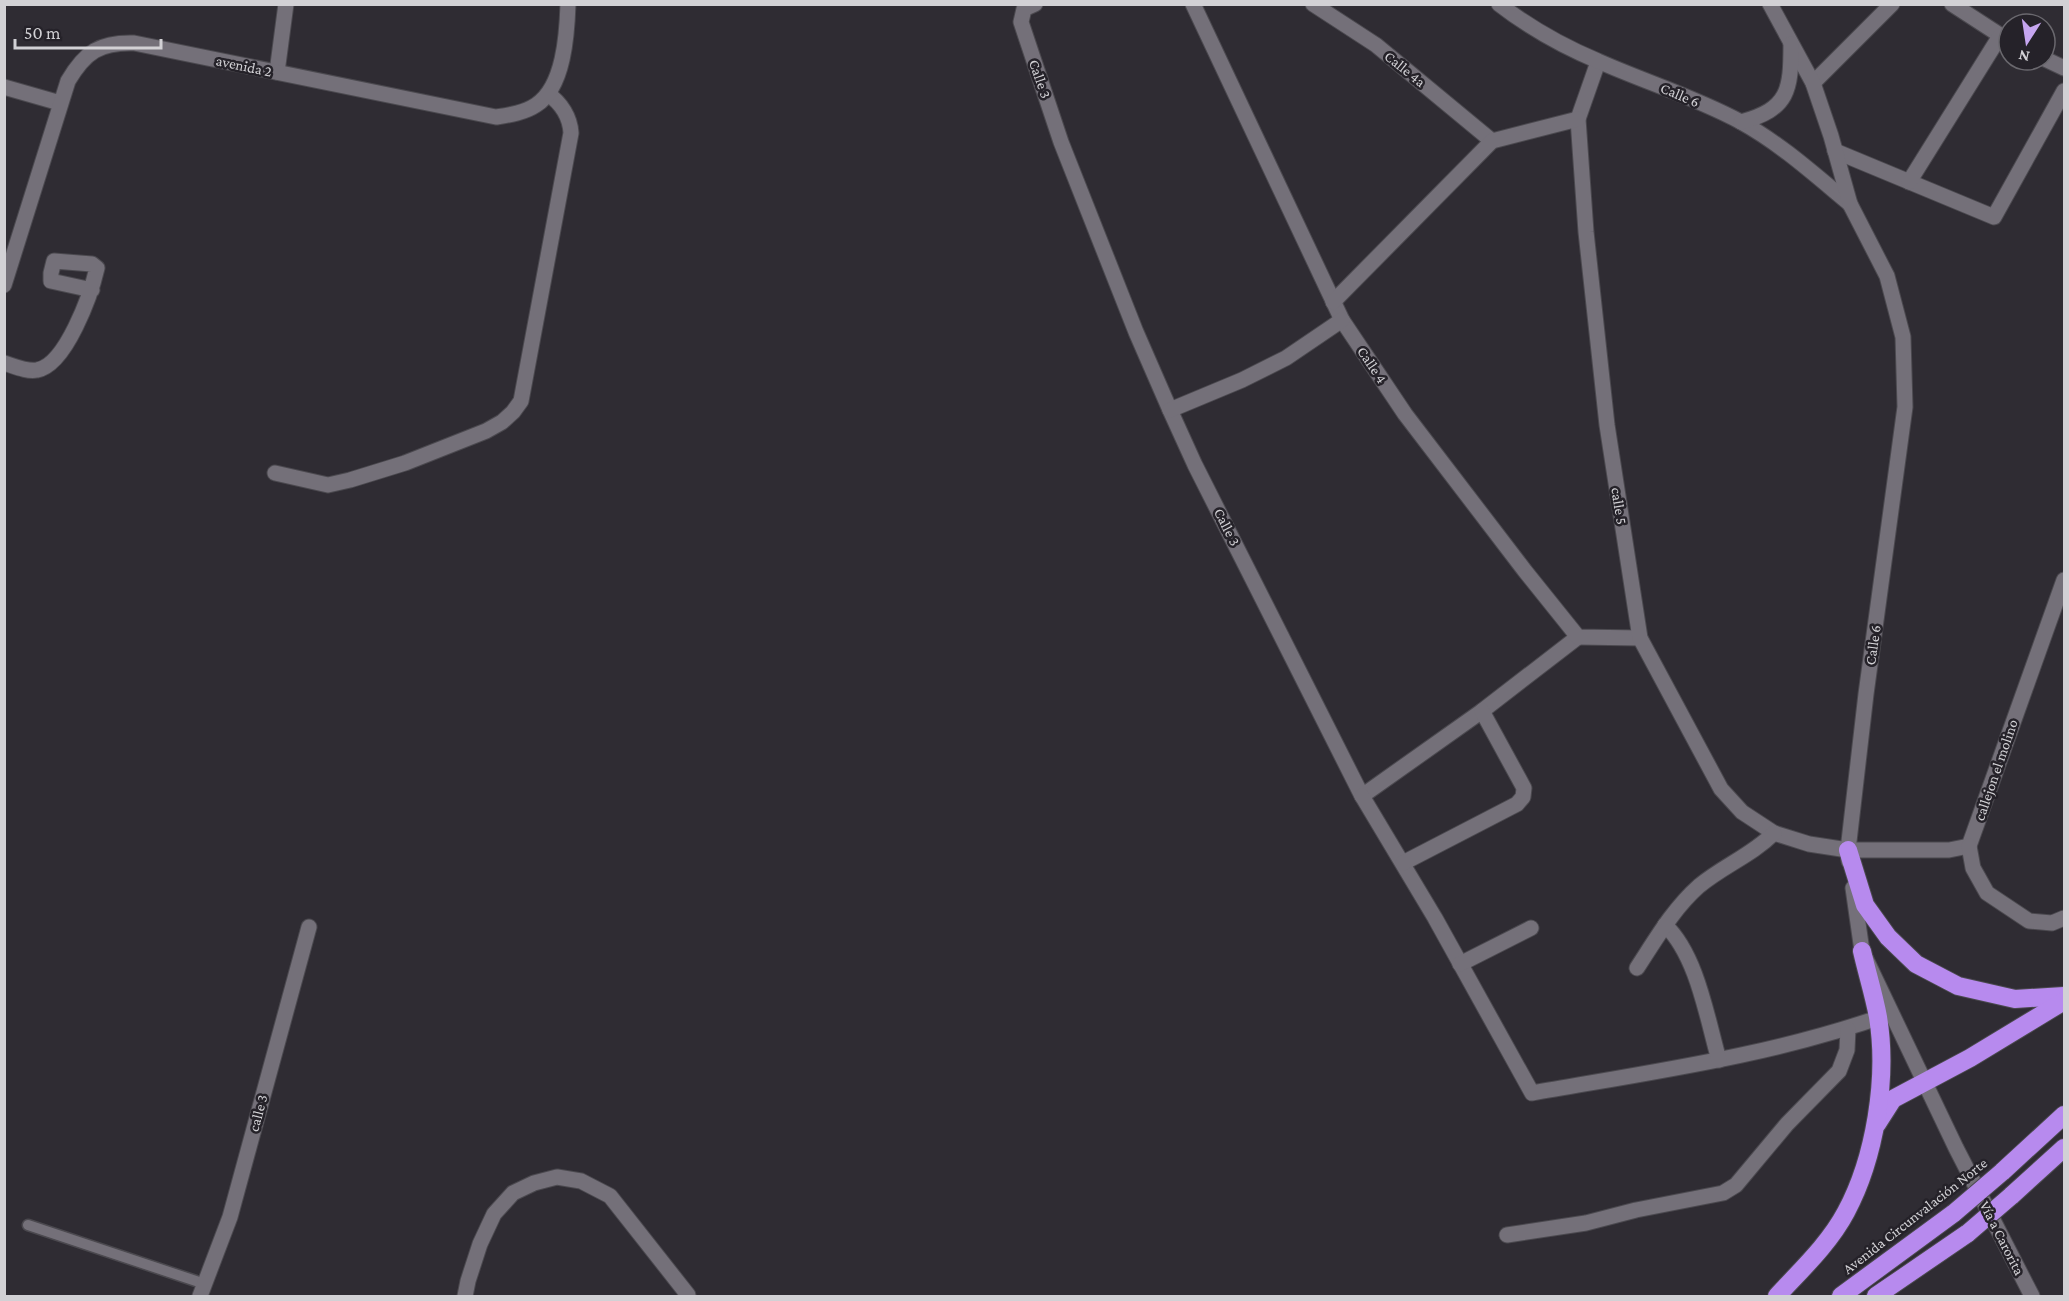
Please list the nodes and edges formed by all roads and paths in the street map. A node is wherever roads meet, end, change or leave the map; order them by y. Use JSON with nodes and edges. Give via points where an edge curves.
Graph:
{"nodes":[{"id":1,"x":286,"y":4,"type":"edge"},
{"id":2,"x":568,"y":4,"type":"edge"},
{"id":3,"x":1035,"y":4,"type":"edge"},
{"id":4,"x":1193,"y":4,"type":"edge"},
{"id":5,"x":1313,"y":4,"type":"edge"},
{"id":6,"x":1499,"y":4,"type":"edge"},
{"id":7,"x":1770,"y":4,"type":"edge"},
{"id":8,"x":1892,"y":4,"type":"edge"},
{"id":9,"x":1952,"y":4,"type":"edge"},
{"id":10,"x":1997,"y":34,"type":"edge"},
{"id":11,"x":1791,"y":42,"type":"junction"},
{"id":12,"x":1997,"y":51,"type":"edge"},
{"id":13,"x":1598,"y":62,"type":"junction"},
{"id":14,"x":277,"y":72,"type":"junction"},
{"id":15,"x":1813,"y":83,"type":"junction"},
{"id":16,"x":4,"y":87,"type":"edge"},
{"id":17,"x":2064,"y":92,"type":"edge"},
{"id":18,"x":548,"y":94,"type":"junction"},
{"id":19,"x":60,"y":103,"type":"junction"},
{"id":20,"x":1578,"y":119,"type":"junction"},
{"id":21,"x":1741,"y":122,"type":"junction"},
{"id":22,"x":1492,"y":141,"type":"junction"},
{"id":23,"x":1836,"y":151,"type":"junction"},
{"id":24,"x":1909,"y":182,"type":"junction"},
{"id":25,"x":1850,"y":204,"type":"junction"},
{"id":26,"x":4,"y":285,"type":"edge"},
{"id":27,"x":92,"y":290,"type":"dead end"},
{"id":28,"x":1333,"y":302,"type":"junction"},
{"id":29,"x":1342,"y":320,"type":"junction"},
{"id":30,"x":4,"y":363,"type":"edge"},
{"id":31,"x":1170,"y":410,"type":"junction"},
{"id":32,"x":275,"y":473,"type":"dead end"},
{"id":33,"x":2064,"y":580,"type":"edge"},
{"id":34,"x":1578,"y":637,"type":"junction"},
{"id":35,"x":1640,"y":638,"type":"junction"},
{"id":36,"x":1482,"y":711,"type":"junction"},
{"id":37,"x":1362,"y":796,"type":"junction"},
{"id":38,"x":1774,"y":832,"type":"junction"},
{"id":39,"x":1969,"y":846,"type":"junction"},
{"id":40,"x":1848,"y":850,"type":"junction"},
{"id":41,"x":1403,"y":863,"type":"junction"},
{"id":42,"x":2064,"y":918,"type":"edge"},
{"id":43,"x":1665,"y":925,"type":"junction"},
{"id":44,"x":309,"y":927,"type":"dead end"},
{"id":45,"x":1531,"y":927,"type":"dead end"},
{"id":46,"x":1862,"y":951,"type":"joint"},
{"id":47,"x":1460,"y":964,"type":"junction"},
{"id":48,"x":1637,"y":968,"type":"dead end"},
{"id":49,"x":2064,"y":996,"type":"edge"},
{"id":50,"x":2064,"y":1001,"type":"edge"},
{"id":51,"x":1885,"y":1016,"type":"junction"},
{"id":52,"x":1848,"y":1029,"type":"junction"},
{"id":53,"x":1719,"y":1060,"type":"junction"},
{"id":54,"x":1926,"y":1082,"type":"junction"},
{"id":55,"x":2064,"y":1115,"type":"edge"},
{"id":56,"x":1876,"y":1126,"type":"junction"},
{"id":57,"x":2064,"y":1148,"type":"edge"},
{"id":58,"x":28,"y":1225,"type":"dead end"},
{"id":59,"x":1507,"y":1235,"type":"dead end"},
{"id":60,"x":202,"y":1290,"type":"edge"},
{"id":61,"x":688,"y":1295,"type":"dead end"},
{"id":62,"x":465,"y":1296,"type":"edge"},
{"id":63,"x":1777,"y":1296,"type":"edge"},
{"id":64,"x":1841,"y":1296,"type":"edge"},
{"id":65,"x":1876,"y":1296,"type":"edge"},
{"id":66,"x":2032,"y":1296,"type":"edge"}],
"edges":[{"from":1,"to":14,"type":"street"},
{"from":2,"to":18,"type":"street","via":[[567,41]]},
{"from":3,"to":31,"type":"street","name":"Calle 3","via":[[1024,9],[1021,22],[1061,142]]},
{"from":4,"to":28,"type":"street","name":"Calle 4"},
{"from":5,"to":22,"type":"street","name":"Calle 4a","via":[[1376,45]]},
{"from":6,"to":13,"type":"street","name":"Calle 6","via":[[1527,26]]},
{"from":7,"to":11,"type":"street","name":"Calle 6"},
{"from":8,"to":15,"type":"street"},
{"from":9,"to":10,"type":"street"},
{"from":11,"to":15,"type":"street","name":"Calle 6"},
{"from":11,"to":21,"type":"street","via":[[1789,84],[1781,101],[1770,112]]},
{"from":12,"to":24,"type":"street"},
{"from":13,"to":20,"type":"street","name":"calle 5"},
{"from":13,"to":21,"type":"street","name":"Calle 6"},
{"from":14,"to":18,"type":"street","name":"avenida 2","via":[[496,117],[526,110]]},
{"from":14,"to":19,"type":"street","name":"avenida 2","via":[[115,42],[77,64]]},
{"from":15,"to":23,"type":"street","name":"Calle 6"},
{"from":16,"to":19,"type":"street"},
{"from":17,"to":24,"type":"street","via":[[1994,218]]},
{"from":18,"to":32,"type":"street","via":[[559,102],[571,133],[521,401],[502,422],[486,431],[350,480],[328,484]]},
{"from":19,"to":26,"type":"street","name":"avenida 2"},
{"from":20,"to":22,"type":"street"},
{"from":20,"to":35,"type":"street","name":"calle 5","via":[[1605,414]]},
{"from":21,"to":25,"type":"street","name":"Calle 6","via":[[1789,153]]},
{"from":22,"to":28,"type":"street"},
{"from":23,"to":24,"type":"street"},
{"from":23,"to":25,"type":"street","name":"Calle 6"},
{"from":25,"to":40,"type":"street","name":"Calle 6","via":[[1887,276],[1903,337],[1905,407]]},
{"from":27,"to":30,"type":"street","via":[[73,332],[47,366],[34,371]]},
{"from":28,"to":29,"type":"street","name":"Calle 4"},
{"from":29,"to":31,"type":"street","via":[[1286,357]]},
{"from":29,"to":34,"type":"street","name":"Calle 4","via":[[1405,414]]},
{"from":31,"to":37,"type":"street","name":"Calle 3"},
{"from":33,"to":39,"type":"street","name":"callejon el molino"},
{"from":34,"to":35,"type":"street"},
{"from":34,"to":36,"type":"street"},
{"from":35,"to":38,"type":"street","name":"calle 5","via":[[1721,789],[1742,812]]},
{"from":36,"to":37,"type":"street"},
{"from":36,"to":41,"type":"street","via":[[1524,788],[1523,796],[1517,804]]},
{"from":37,"to":41,"type":"street","name":"Calle 3"},
{"from":38,"to":40,"type":"street","name":"calle 5","via":[[1809,844]]},
{"from":38,"to":43,"type":"street","via":[[1759,847],[1700,885]]},
{"from":39,"to":40,"type":"street","via":[[1949,850]]},
{"from":39,"to":42,"type":"street","via":[[1973,868],[1987,892],[2029,921],[2052,923]]},
{"from":40,"to":46,"type":"street","name":"Calle 6"},
{"from":40,"to":49,"type":"highway","via":[[1865,905],[1888,937],[1916,964],[1958,986],[2015,999]]},
{"from":41,"to":47,"type":"street","name":"Calle 3"},
{"from":43,"to":48,"type":"street"},
{"from":43,"to":53,"type":"street","via":[[1679,942],[1695,978]]},
{"from":44,"to":60,"type":"street","name":"calle 3","via":[[230,1216]]},
{"from":45,"to":47,"type":"street"},
{"from":46,"to":51,"type":"highway"},
{"from":47,"to":53,"type":"street","name":"Calle 3","via":[[1532,1093]]},
{"from":50,"to":54,"type":"highway"},
{"from":51,"to":52,"type":"street"},
{"from":51,"to":54,"type":"street"},
{"from":51,"to":56,"type":"highway"},
{"from":52,"to":53,"type":"street"},
{"from":52,"to":59,"type":"street","via":[[1845,1059],[1839,1071],[1786,1124],[1736,1185],[1723,1193],[1586,1223]]},
{"from":54,"to":56,"type":"highway","via":[[1893,1099]]},
{"from":54,"to":66,"type":"street","name":"Vía a Carorita"},
{"from":55,"to":64,"type":"highway","name":"Avenida Circunvalación Norte","bridge":true,"via":[[1954,1213]]},
{"from":56,"to":63,"type":"highway","via":[[1864,1172],[1845,1213],[1817,1254]]},
{"from":57,"to":65,"type":"highway","bridge":true,"via":[[1968,1233]]},
{"from":58,"to":60,"type":"lane"},
{"from":61,"to":62,"type":"street","via":[[610,1196],[581,1181],[557,1177],[513,1193],[494,1214],[480,1244]]}]}
